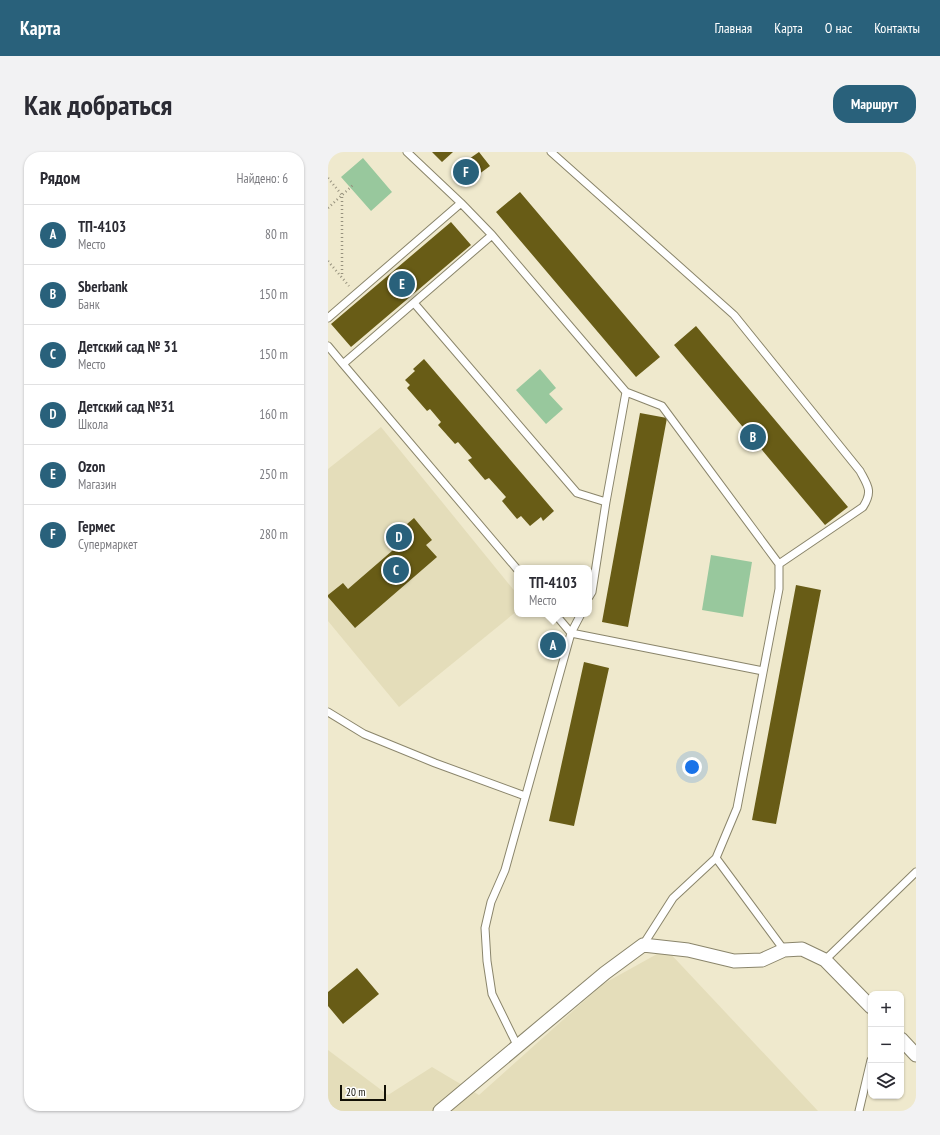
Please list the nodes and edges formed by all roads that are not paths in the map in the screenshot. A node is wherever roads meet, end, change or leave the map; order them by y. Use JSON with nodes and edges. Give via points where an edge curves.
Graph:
{"nodes":[{"id":1,"x":407,"y":152,"type":"edge"},
{"id":2,"x":551,"y":152,"type":"edge"},
{"id":3,"x":461,"y":203,"type":"junction"},
{"id":4,"x":492,"y":235,"type":"junction"},
{"id":5,"x":414,"y":303,"type":"junction"},
{"id":6,"x":328,"y":318,"type":"edge"},
{"id":7,"x":328,"y":346,"type":"edge"},
{"id":8,"x":343,"y":364,"type":"junction"},
{"id":9,"x":626,"y":392,"type":"junction"},
{"id":10,"x":606,"y":502,"type":"junction"},
{"id":11,"x":779,"y":564,"type":"junction"},
{"id":12,"x":514,"y":565,"type":"edge"},
{"id":13,"x":592,"y":592,"type":"edge"},
{"id":14,"x":558,"y":617,"type":"edge"},
{"id":15,"x":579,"y":617,"type":"edge"},
{"id":16,"x":571,"y":633,"type":"junction"},
{"id":17,"x":763,"y":671,"type":"junction"},
{"id":18,"x":328,"y":712,"type":"edge"},
{"id":19,"x":525,"y":796,"type":"junction"},
{"id":20,"x":716,"y":858,"type":"junction"},
{"id":21,"x":916,"y":872,"type":"edge"},
{"id":22,"x":643,"y":945,"type":"junction"},
{"id":23,"x":784,"y":950,"type":"junction"},
{"id":24,"x":825,"y":960,"type":"junction"},
{"id":25,"x":868,"y":1005,"type":"edge"},
{"id":26,"x":904,"y":1042,"type":"edge"},
{"id":27,"x":518,"y":1047,"type":"junction"},
{"id":28,"x":916,"y":1055,"type":"edge"},
{"id":29,"x":870,"y":1063,"type":"edge"},
{"id":30,"x":440,"y":1111,"type":"edge"},
{"id":31,"x":859,"y":1111,"type":"edge"}],
"edges":[{"from":1,"to":3,"type":"lane"},
{"from":2,"to":11,"type":"lane","via":[[734,315],[860,471],[868,486],[868,498],[863,507]]},
{"from":3,"to":4,"type":"lane"},
{"from":3,"to":6,"type":"lane"},
{"from":4,"to":5,"type":"lane"},
{"from":4,"to":9,"type":"lane"},
{"from":5,"to":8,"type":"lane"},
{"from":5,"to":10,"type":"lane","via":[[577,493]]},
{"from":7,"to":8,"type":"lane"},
{"from":8,"to":12,"type":"lane"},
{"from":9,"to":10,"type":"lane"},
{"from":9,"to":11,"type":"lane","via":[[662,406]]},
{"from":10,"to":13,"type":"lane"},
{"from":11,"to":17,"type":"lane","via":[[779,589]]},
{"from":14,"to":16,"type":"lane"},
{"from":15,"to":16,"type":"lane"},
{"from":16,"to":17,"type":"lane"},
{"from":16,"to":19,"type":"lane"},
{"from":17,"to":20,"type":"lane","via":[[737,808]]},
{"from":18,"to":19,"type":"lane","via":[[364,734]]},
{"from":19,"to":27,"type":"lane","via":[[505,870],[491,902],[485,928],[492,994]]},
{"from":20,"to":22,"type":"lane","via":[[673,898]]},
{"from":20,"to":23,"type":"lane"},
{"from":21,"to":24,"type":"lane"},
{"from":22,"to":23,"type":"street","via":[[688,950],[734,961],[762,960]]},
{"from":22,"to":27,"type":"street"},
{"from":23,"to":24,"type":"street","via":[[802,949]]},
{"from":24,"to":25,"type":"street"},
{"from":26,"to":28,"type":"street"},
{"from":27,"to":30,"type":"street"},
{"from":29,"to":31,"type":"lane"}]}
